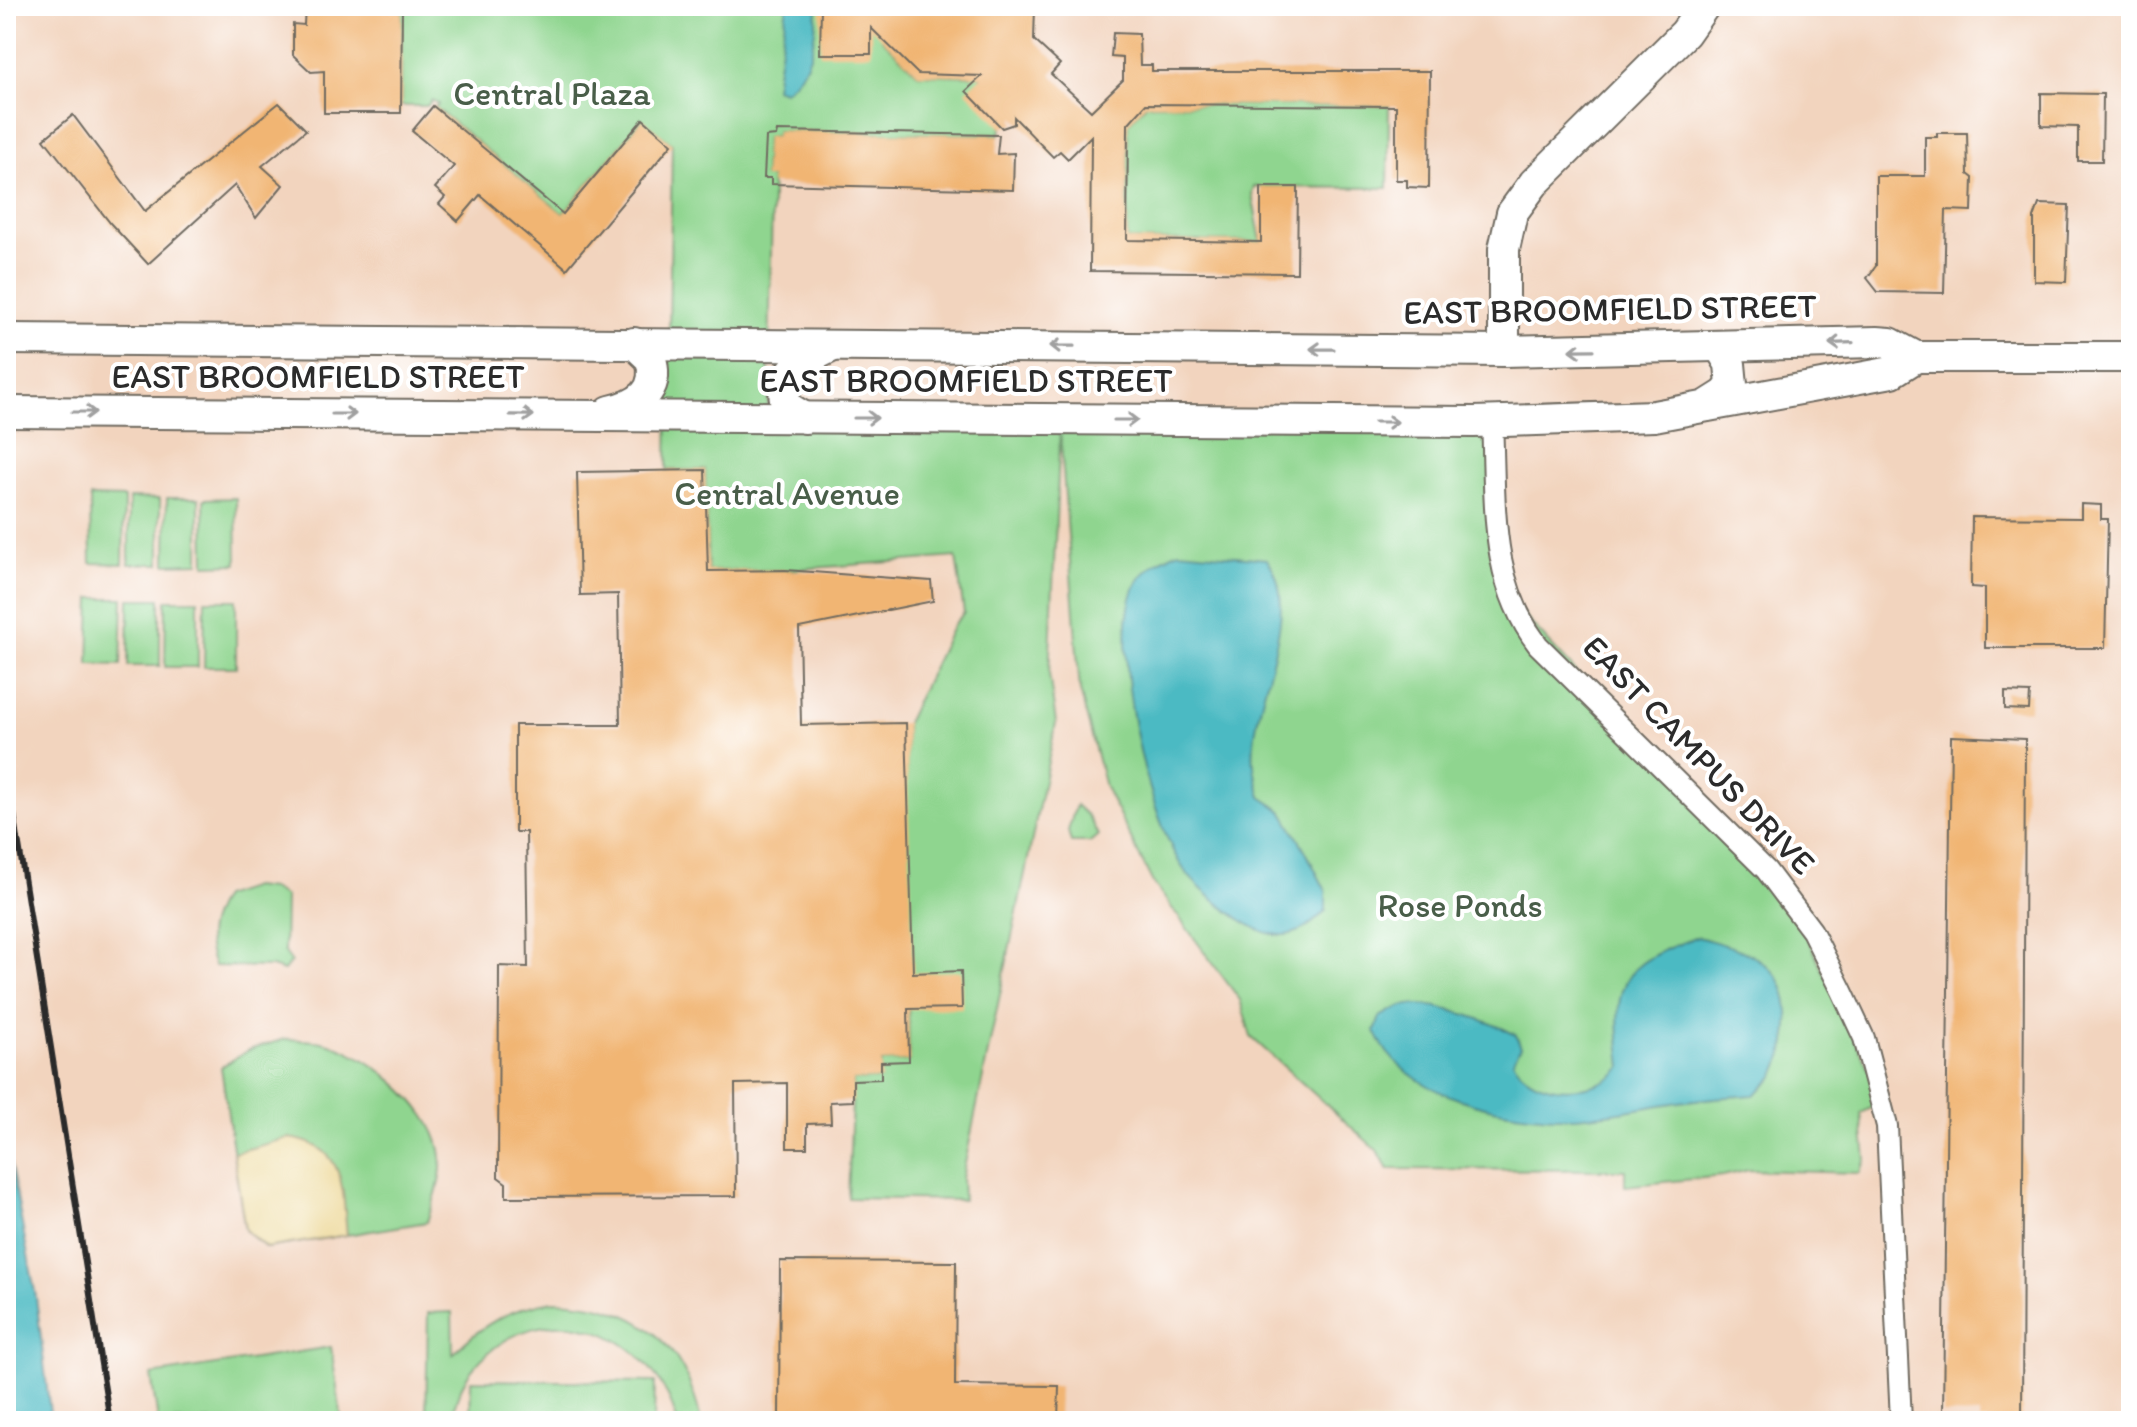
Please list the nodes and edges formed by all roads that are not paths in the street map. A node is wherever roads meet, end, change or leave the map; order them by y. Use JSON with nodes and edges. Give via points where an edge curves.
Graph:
{"nodes":[{"id":1,"x":1704,"y":6,"type":"edge"},
{"id":2,"x":6,"y":339,"type":"edge"},
{"id":3,"x":634,"y":343,"type":"junction"},
{"id":4,"x":836,"y":345,"type":"junction"},
{"id":5,"x":1720,"y":347,"type":"junction"},
{"id":6,"x":1504,"y":351,"type":"junction"},
{"id":7,"x":1916,"y":357,"type":"junction"},
{"id":8,"x":2131,"y":357,"type":"edge"},
{"id":9,"x":1704,"y":407,"type":"junction"},
{"id":10,"x":6,"y":412,"type":"edge"},
{"id":11,"x":589,"y":416,"type":"junction"},
{"id":12,"x":805,"y":418,"type":"junction"},
{"id":13,"x":1492,"y":422,"type":"junction"},
{"id":14,"x":1901,"y":1421,"type":"edge"}],
"edges":[{"from":1,"to":6,"type":"main road","via":[[1685,33],[1534,183],[1512,213],[1504,249]]},
{"from":2,"to":3,"type":"main road","name":"EAST BROOMFIELD STREET"},
{"from":3,"to":4,"type":"main road","name":"EAST BROOMFIELD STREET"},
{"from":3,"to":11,"type":"main road","via":[[651,359],[650,388],[634,405]]},
{"from":6,"to":4,"type":"main road","name":"EAST BROOMFIELD STREET","one_way":true},
{"from":4,"to":12,"type":"main road","via":[[789,372],[785,401]]},
{"from":5,"to":6,"type":"main road","name":"EAST BROOMFIELD STREET","one_way":true},
{"from":7,"to":5,"type":"main road","name":"EAST BROOMFIELD STREET","one_way":true,"via":[[1890,343]]},
{"from":5,"to":9,"type":"main road","via":[[1730,364],[1732,385]]},
{"from":7,"to":8,"type":"main road","name":"EAST BROOMFIELD STREET"},
{"from":7,"to":9,"type":"main road","name":"EAST BROOMFIELD STREET","via":[[1892,372]]},
{"from":9,"to":13,"type":"main road","name":"EAST BROOMFIELD STREET","via":[[1628,419]]},
{"from":10,"to":11,"type":"main road","name":"EAST BROOMFIELD STREET","one_way":true},
{"from":11,"to":12,"type":"main road","name":"EAST BROOMFIELD STREET"},
{"from":12,"to":13,"type":"main road","name":"EAST BROOMFIELD STREET","one_way":true},
{"from":13,"to":14,"type":"street","name":"EAST CAMPUS DRIVE","via":[[1501,558],[1511,602],[1522,623],[1538,645],[1766,870],[1812,931],[1864,1038],[1887,1126]]}]}
